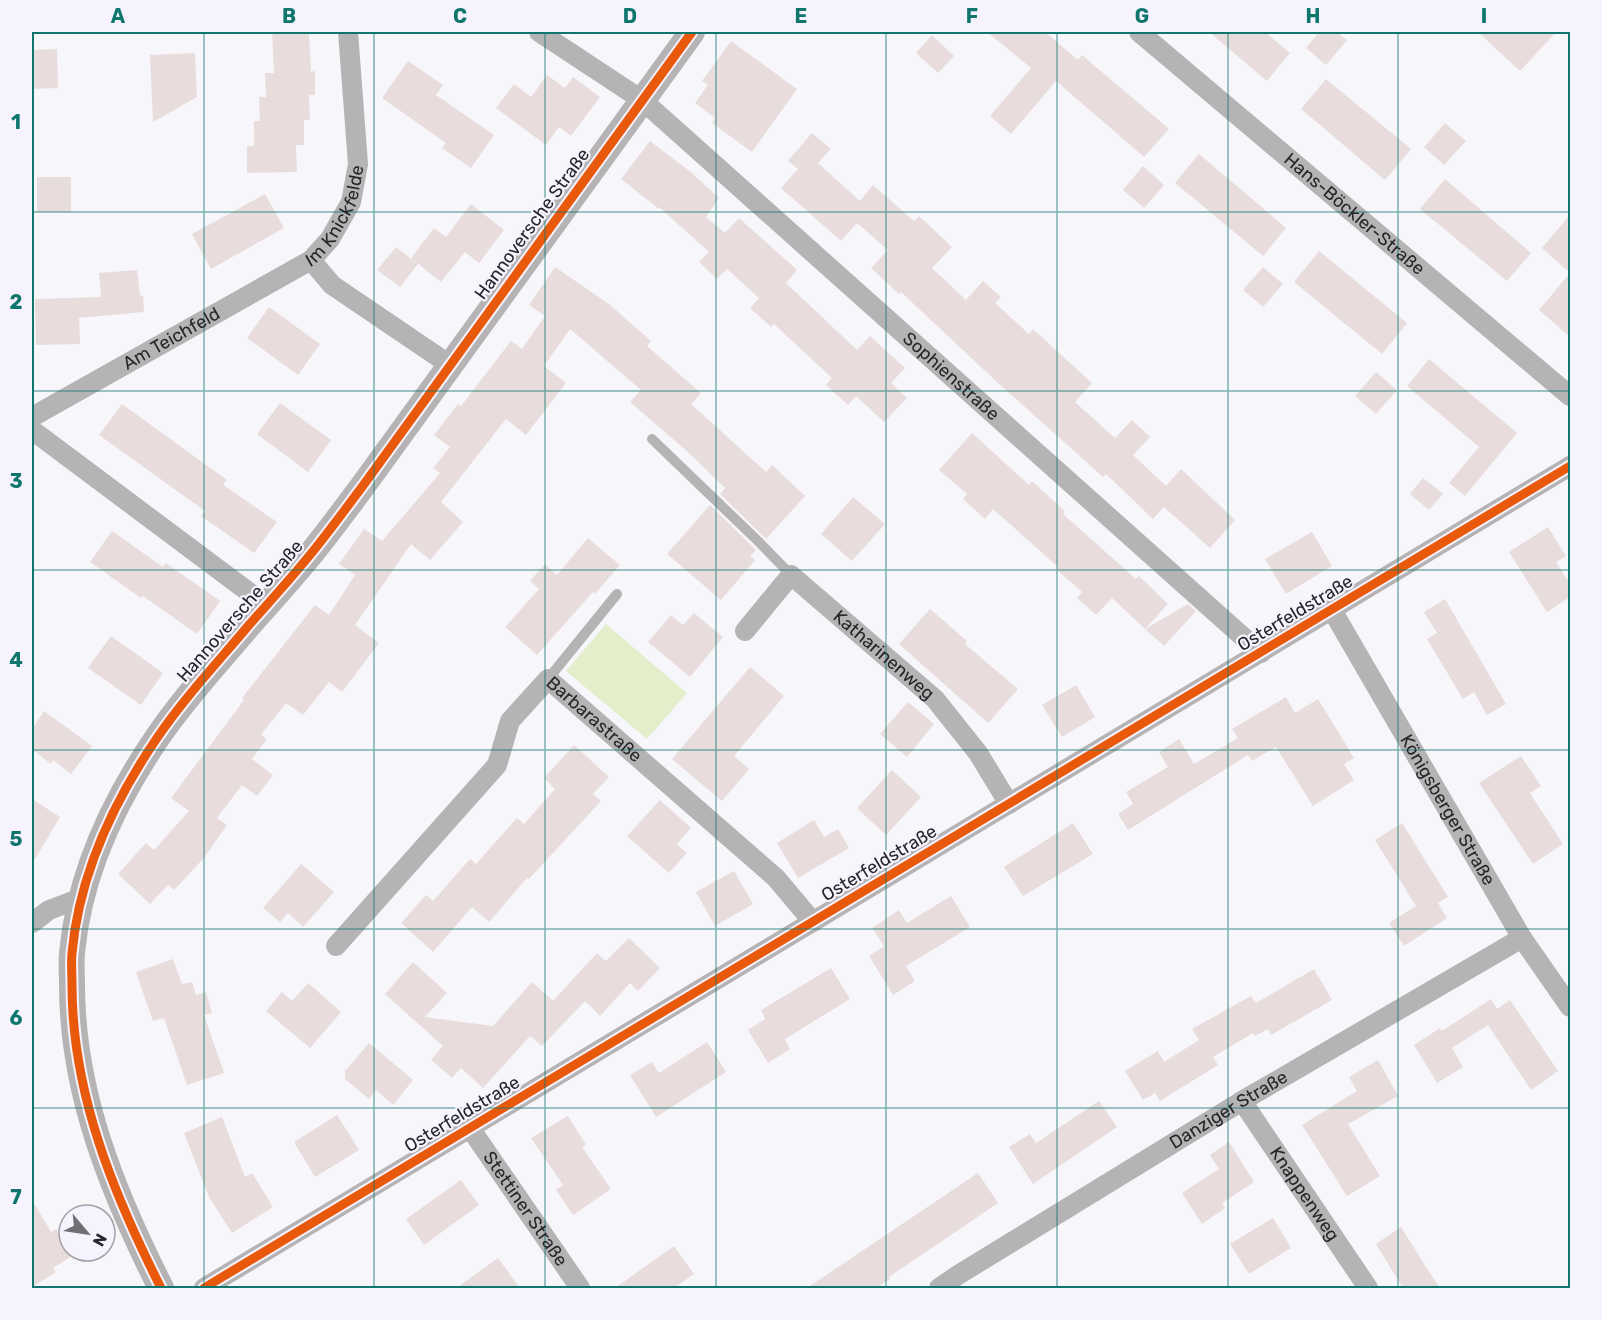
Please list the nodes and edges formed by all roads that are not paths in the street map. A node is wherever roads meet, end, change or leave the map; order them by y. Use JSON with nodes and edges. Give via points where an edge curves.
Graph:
{"nodes":[{"id":1,"x":348,"y":32,"type":"edge"},
{"id":2,"x":539,"y":32,"type":"edge"},
{"id":3,"x":692,"y":32,"type":"edge"},
{"id":4,"x":1139,"y":32,"type":"edge"},
{"id":5,"x":642,"y":100,"type":"junction"},
{"id":6,"x":310,"y":260,"type":"junction"},
{"id":7,"x":450,"y":365,"type":"junction"},
{"id":8,"x":1570,"y":396,"type":"edge"},
{"id":9,"x":32,"y":417,"type":"edge"},
{"id":10,"x":651,"y":439,"type":"dead end"},
{"id":11,"x":1570,"y":466,"type":"edge"},
{"id":12,"x":791,"y":575,"type":"junction"},
{"id":13,"x":617,"y":594,"type":"dead end"},
{"id":14,"x":266,"y":605,"type":"junction"},
{"id":15,"x":1332,"y":610,"type":"junction"},
{"id":16,"x":745,"y":631,"type":"dead end"},
{"id":17,"x":1261,"y":653,"type":"junction"},
{"id":18,"x":548,"y":679,"type":"junction"},
{"id":19,"x":1009,"y":804,"type":"junction"},
{"id":20,"x":81,"y":898,"type":"junction"},
{"id":21,"x":813,"y":922,"type":"junction"},
{"id":22,"x":32,"y":923,"type":"edge"},
{"id":23,"x":1522,"y":938,"type":"junction"},
{"id":24,"x":336,"y":946,"type":"dead end"},
{"id":25,"x":1570,"y":1007,"type":"edge"},
{"id":26,"x":1242,"y":1101,"type":"junction"},
{"id":27,"x":470,"y":1128,"type":"junction"},
{"id":28,"x":963,"y":1282,"type":"edge"},
{"id":29,"x":161,"y":1288,"type":"edge"},
{"id":30,"x":204,"y":1288,"type":"edge"},
{"id":31,"x":580,"y":1288,"type":"edge"},
{"id":32,"x":939,"y":1288,"type":"edge"},
{"id":33,"x":1368,"y":1288,"type":"edge"}],
"edges":[{"from":1,"to":6,"type":"street","name":"Im Knickfelde","via":[[358,164],[351,202],[330,239]]},
{"from":2,"to":5,"type":"street"},
{"from":3,"to":5,"type":"street","name":"Hannoversche Straße"},
{"from":4,"to":8,"type":"street","name":"Hans-Böckler-Straße"},
{"from":5,"to":7,"type":"street","name":"Hannoversche Straße"},
{"from":5,"to":17,"type":"street","name":"Sophienstraße"},
{"from":6,"to":7,"type":"street","name":"Im Knickfelde","via":[[332,285]]},
{"from":6,"to":9,"type":"street","name":"Am Teichfeld"},
{"from":7,"to":14,"type":"street","name":"Hannoversche Straße","via":[[317,546]]},
{"from":9,"to":14,"type":"street","name":"Hannoversche Straße"},
{"from":10,"to":12,"type":"lane"},
{"from":11,"to":15,"type":"street","name":"Osterfeldstraße"},
{"from":12,"to":16,"type":"street"},
{"from":12,"to":19,"type":"street","name":"Katharinenweg","via":[[935,699],[978,753]]},
{"from":13,"to":18,"type":"lane"},
{"from":14,"to":20,"type":"street","name":"Hannoversche Straße","via":[[157,738],[124,793],[99,846]]},
{"from":15,"to":17,"type":"street","name":"Osterfeldstraße"},
{"from":15,"to":23,"type":"street","name":"Königsberger Straße"},
{"from":17,"to":19,"type":"street","name":"Osterfeldstraße"},
{"from":18,"to":21,"type":"street","name":"Barbarastraße","via":[[776,878]]},
{"from":18,"to":24,"type":"street","name":"Barbarastraße","via":[[510,721],[497,765]]},
{"from":19,"to":21,"type":"street","name":"Osterfeldstraße"},
{"from":20,"to":22,"type":"street","via":[[49,910]]},
{"from":20,"to":29,"type":"street","name":"Hannoversche Straße","via":[[72,953],[78,1061],[97,1139],[122,1206]]},
{"from":21,"to":27,"type":"street","name":"Osterfeldstraße"},
{"from":23,"to":25,"type":"street","name":"Königsberger Straße"},
{"from":23,"to":26,"type":"street","name":"Danziger Straße"},
{"from":26,"to":28,"type":"street","name":"Danziger Straße"},
{"from":26,"to":33,"type":"street","name":"Knappenweg"},
{"from":27,"to":30,"type":"street","name":"Osterfeldstraße"},
{"from":27,"to":31,"type":"street","name":"Stettiner Straße"},
{"from":28,"to":32,"type":"street","name":"Danziger Straße"}]}
